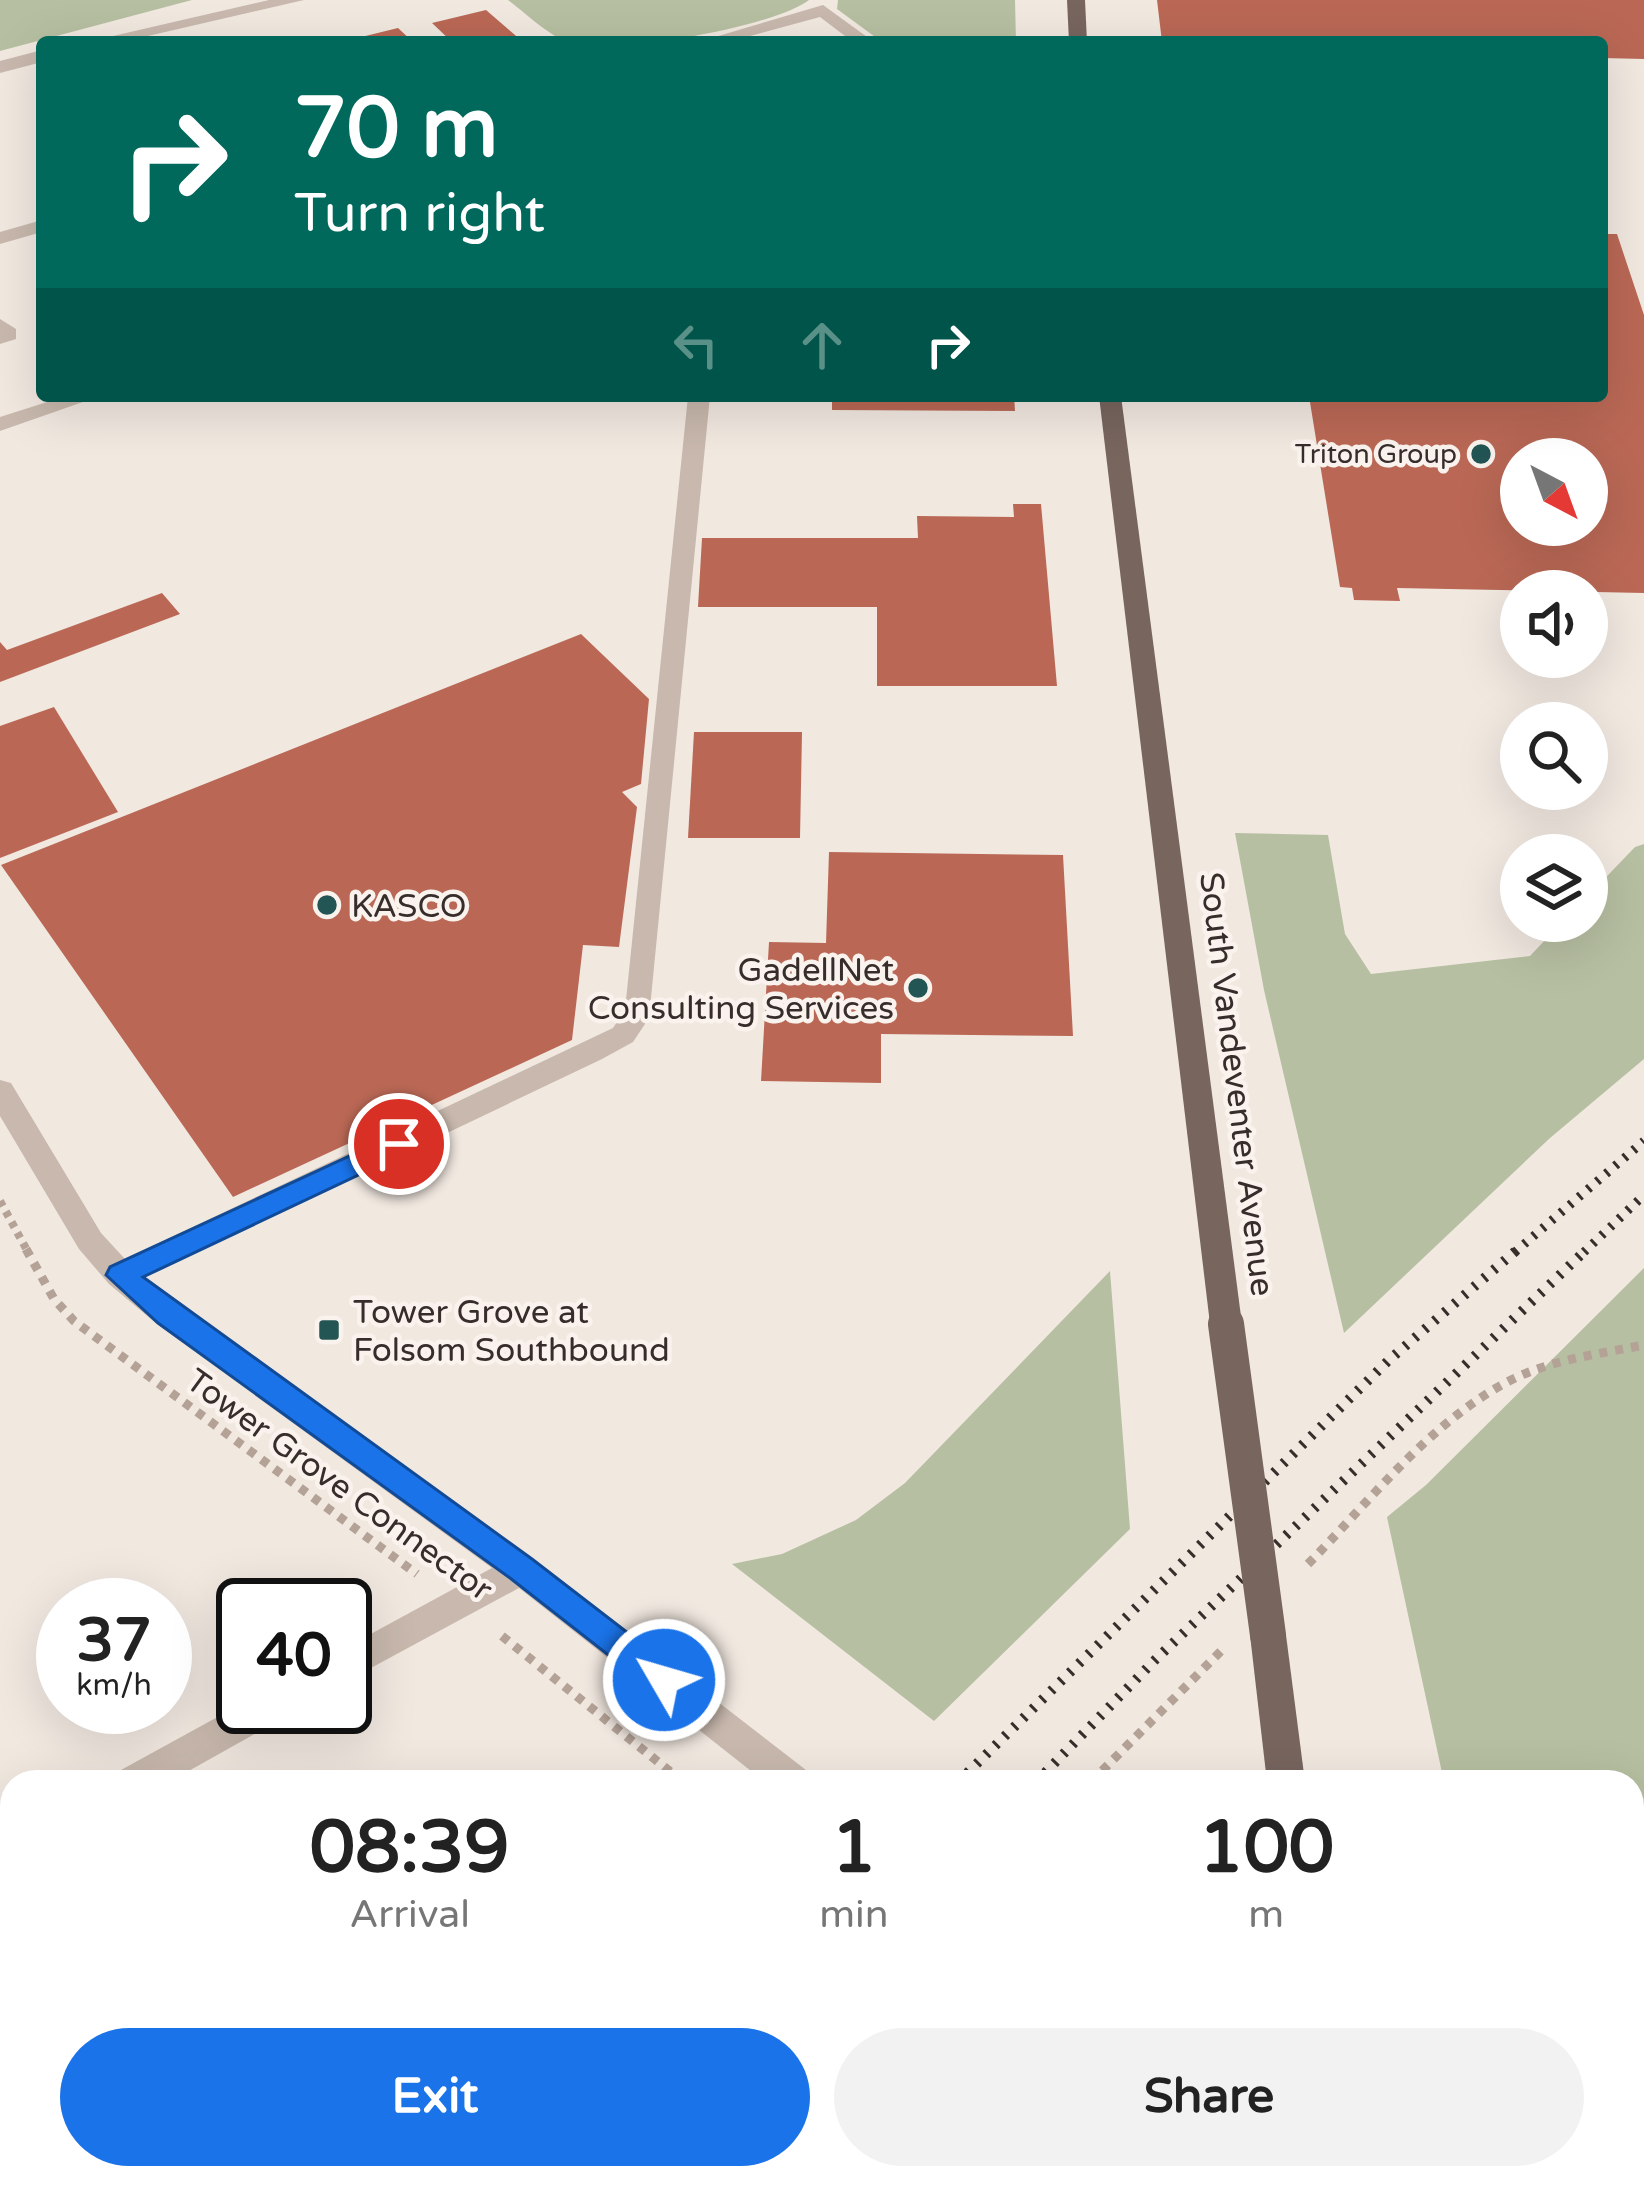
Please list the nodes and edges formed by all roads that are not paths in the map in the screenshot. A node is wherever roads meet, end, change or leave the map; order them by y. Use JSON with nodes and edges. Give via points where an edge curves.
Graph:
{"nodes":[{"id":1,"x":295,"y":0,"type":"edge"},
{"id":2,"x":1076,"y":0,"type":"edge"},
{"id":3,"x":824,"y":5,"type":"edge"},
{"id":4,"x":124,"y":36,"type":"edge"},
{"id":5,"x":726,"y":36,"type":"edge"},
{"id":6,"x":858,"y":36,"type":"edge"},
{"id":7,"x":1078,"y":36,"type":"edge"},
{"id":8,"x":36,"y":58,"type":"edge"},
{"id":9,"x":0,"y":67,"type":"edge"},
{"id":10,"x":36,"y":228,"type":"edge"},
{"id":11,"x":0,"y":238,"type":"edge"},
{"id":12,"x":0,"y":326,"type":"edge"},
{"id":13,"x":0,"y":337,"type":"edge"},
{"id":14,"x":70,"y":402,"type":"edge"},
{"id":15,"x":698,"y":402,"type":"edge"},
{"id":16,"x":1111,"y":402,"type":"edge"},
{"id":17,"x":0,"y":424,"type":"edge"},
{"id":18,"x":0,"y":1091,"type":"edge"},
{"id":19,"x":120,"y":1275,"type":"junction"},
{"id":20,"x":521,"y":1568,"type":"junction"},
{"id":21,"x":372,"y":1651,"type":"edge"},
{"id":22,"x":221,"y":1734,"type":"edge"},
{"id":23,"x":156,"y":1770,"type":"edge"},
{"id":24,"x":778,"y":1770,"type":"edge"},
{"id":25,"x":1283,"y":1770,"type":"edge"}],
"edges":[{"from":1,"to":4,"type":"street"},
{"from":2,"to":7,"type":"main road"},
{"from":3,"to":5,"type":"street"},
{"from":3,"to":6,"type":"street"},
{"from":8,"to":9,"type":"street"},
{"from":10,"to":11,"type":"street"},
{"from":12,"to":13,"type":"street","via":[[8,334]]},
{"from":14,"to":17,"type":"street"},
{"from":15,"to":19,"type":"street","via":[[639,1011],[623,1035],[592,1052]]},
{"from":16,"to":25,"type":"main road","name":"South Vandeventer Avenue","bridge":true,"via":[[1203,1150],[1252,1636]]},
{"from":18,"to":19,"type":"street","via":[[90,1241]]},
{"from":19,"to":20,"type":"street"},
{"from":20,"to":21,"type":"street"},
{"from":20,"to":24,"type":"street"},
{"from":22,"to":23,"type":"street"}]}
